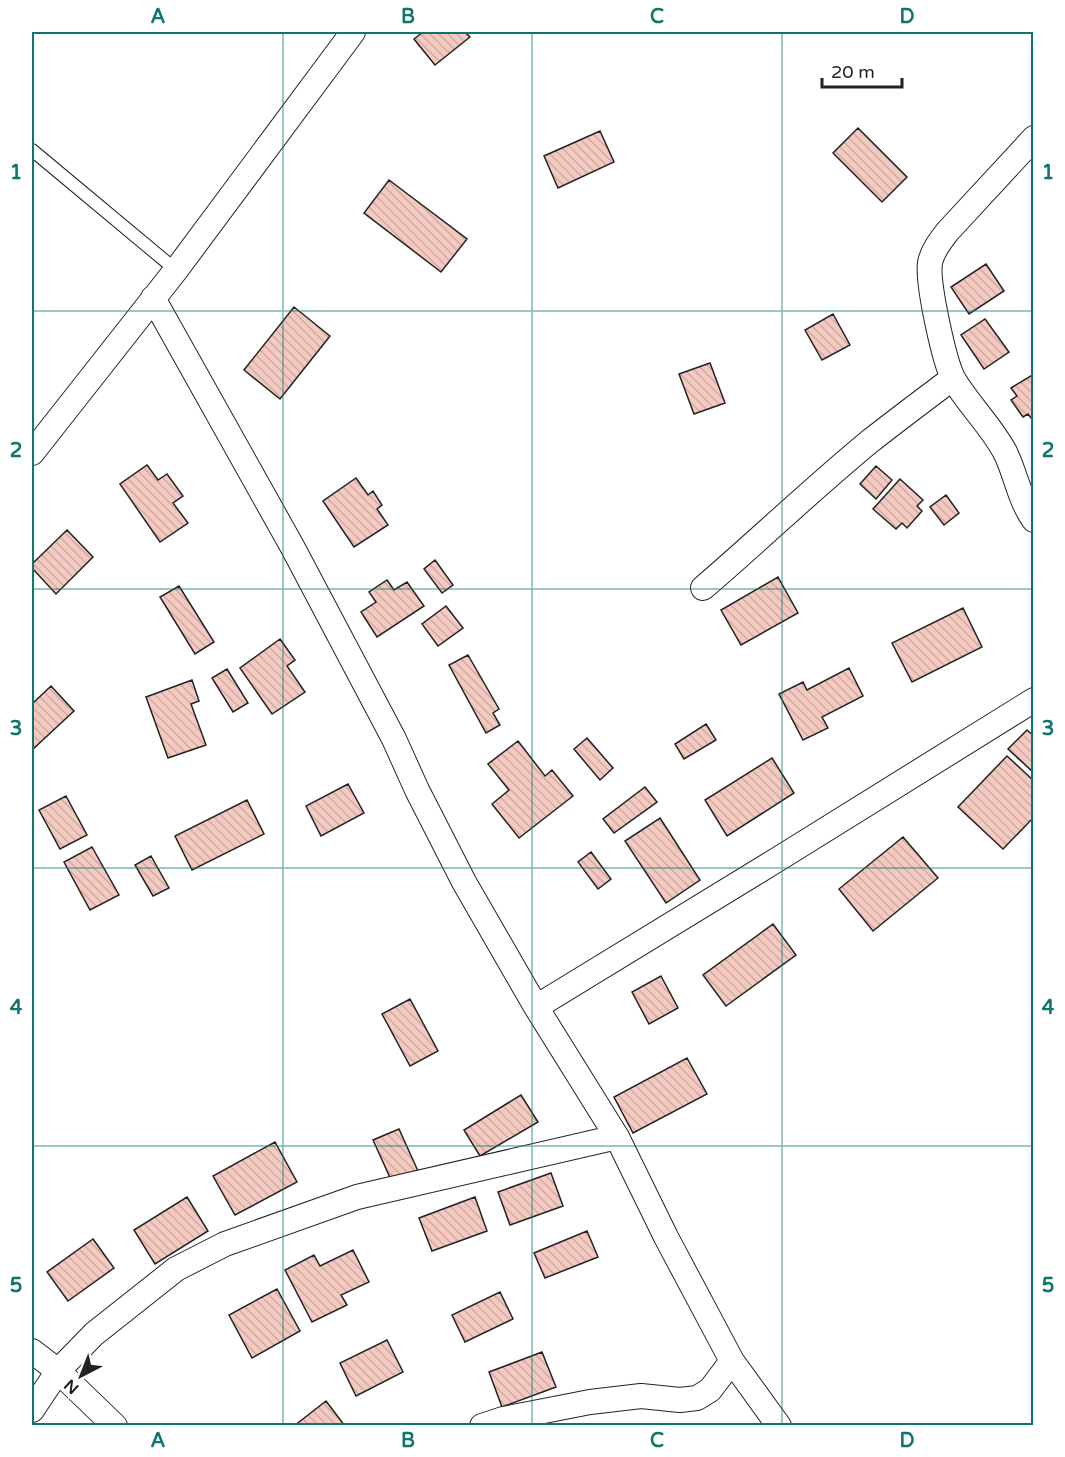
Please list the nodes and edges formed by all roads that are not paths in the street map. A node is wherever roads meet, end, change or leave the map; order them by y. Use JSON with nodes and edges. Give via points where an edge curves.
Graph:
{"nodes":[{"id":1,"x":353,"y":32,"type":"edge"},
{"id":2,"x":1034,"y":138,"type":"edge"},
{"id":3,"x":32,"y":150,"type":"edge"},
{"id":4,"x":176,"y":270,"type":"junction"},
{"id":5,"x":153,"y":298,"type":"junction"},
{"id":6,"x":953,"y":378,"type":"junction"},
{"id":7,"x":32,"y":453,"type":"edge"},
{"id":8,"x":1034,"y":520,"type":"edge"},
{"id":9,"x":704,"y":588,"type":"dead end"},
{"id":10,"x":1034,"y":700,"type":"edge"},
{"id":11,"x":536,"y":1007,"type":"junction"},
{"id":12,"x":617,"y":1137,"type":"junction"},
{"id":13,"x":32,"y":1351,"type":"edge"},
{"id":14,"x":732,"y":1361,"type":"junction"},
{"id":15,"x":58,"y":1371,"type":"junction"},
{"id":16,"x":32,"y":1410,"type":"edge"},
{"id":17,"x":116,"y":1425,"type":"edge"},
{"id":18,"x":482,"y":1425,"type":"edge"},
{"id":19,"x":779,"y":1425,"type":"edge"}],
"edges":[{"from":1,"to":4,"type":"street"},
{"from":2,"to":6,"type":"street","via":[[948,231],[930,262],[930,282]]},
{"from":3,"to":4,"type":"lane"},
{"from":4,"to":5,"type":"street"},
{"from":5,"to":7,"type":"street"},
{"from":5,"to":11,"type":"street","via":[[293,548],[464,882]]},
{"from":6,"to":8,"type":"street","via":[[1005,452]]},
{"from":6,"to":9,"type":"street","via":[[870,442]]},
{"from":10,"to":11,"type":"street"},
{"from":11,"to":12,"type":"street"},
{"from":12,"to":14,"type":"street"},
{"from":12,"to":15,"type":"street","via":[[357,1197],[225,1244],[176,1269],[94,1334]]},
{"from":13,"to":15,"type":"street"},
{"from":14,"to":18,"type":"street","via":[[710,1390],[697,1398],[641,1396],[590,1402]]},
{"from":14,"to":19,"type":"street"},
{"from":15,"to":16,"type":"street"},
{"from":15,"to":17,"type":"street"}]}
